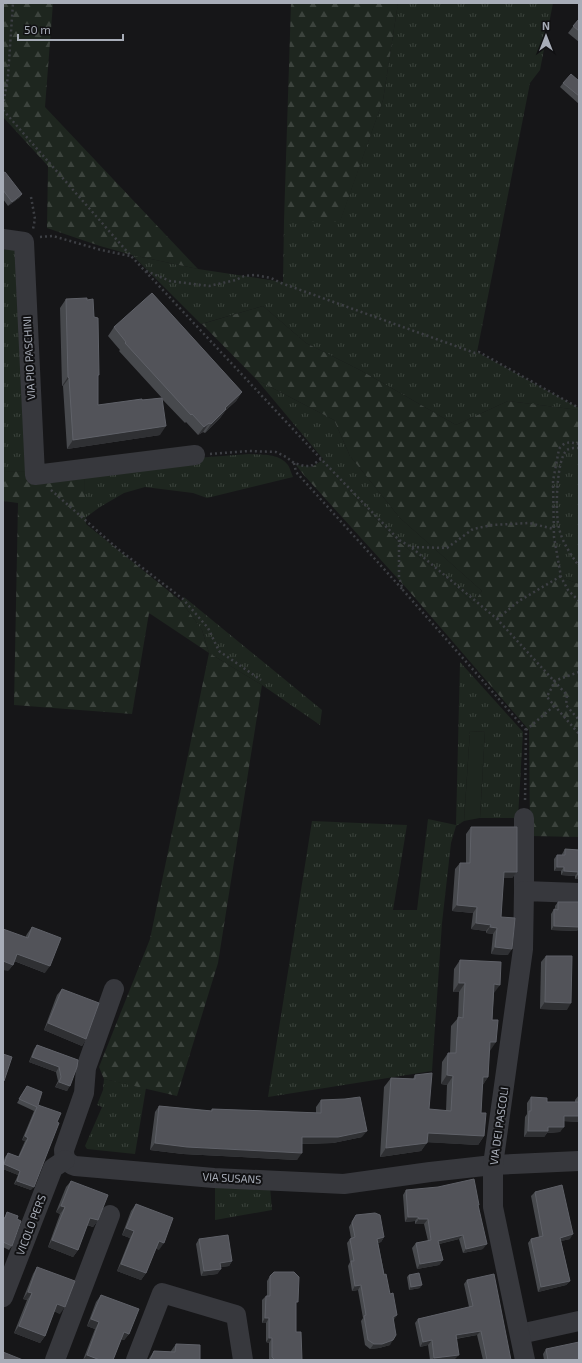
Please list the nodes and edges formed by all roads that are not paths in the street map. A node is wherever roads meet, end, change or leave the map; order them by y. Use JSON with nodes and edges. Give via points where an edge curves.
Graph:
{"nodes":[{"id":1,"x":3,"y":239,"type":"edge"},
{"id":2,"x":196,"y":456,"type":"road end"},
{"id":3,"x":524,"y":818,"type":"road end"},
{"id":4,"x":524,"y":891,"type":"junction"},
{"id":5,"x":579,"y":893,"type":"edge"},
{"id":6,"x":114,"y":989,"type":"dead end"},
{"id":7,"x":65,"y":1160,"type":"junction"},
{"id":8,"x":579,"y":1161,"type":"edge"},
{"id":9,"x":493,"y":1165,"type":"junction"},
{"id":10,"x":110,"y":1215,"type":"dead end"},
{"id":11,"x":3,"y":1297,"type":"edge"},
{"id":12,"x":579,"y":1321,"type":"edge"},
{"id":13,"x":520,"y":1334,"type":"junction"},
{"id":14,"x":55,"y":1360,"type":"edge"},
{"id":15,"x":136,"y":1360,"type":"edge"},
{"id":16,"x":243,"y":1360,"type":"edge"},
{"id":17,"x":525,"y":1360,"type":"edge"}],
"edges":[{"from":1,"to":2,"type":"street","name":"VIA PIO PASCHINI","via":[[24,242],[34,475]]},
{"from":3,"to":4,"type":"street","name":"VIA DEI PASCOLI"},
{"from":4,"to":5,"type":"street"},
{"from":4,"to":9,"type":"street","name":"VIA DEI PASCOLI","via":[[523,949]]},
{"from":6,"to":7,"type":"street","via":[[86,1068],[84,1093],[64,1150]]},
{"from":7,"to":9,"type":"street","name":"VIA SUSANS","via":[[75,1166],[214,1178],[344,1184]]},
{"from":7,"to":11,"type":"street","name":"VICOLO PERS","via":[[53,1168]]},
{"from":8,"to":9,"type":"street","name":"VIA SUSANS"},
{"from":9,"to":13,"type":"street","name":"VIA DEI PASCOLI","via":[[493,1206]]},
{"from":10,"to":14,"type":"street"},
{"from":12,"to":13,"type":"street"},
{"from":13,"to":17,"type":"street","name":"VIA DEI PASCOLI"},
{"from":15,"to":16,"type":"street","via":[[162,1293],[236,1315]]}]}
